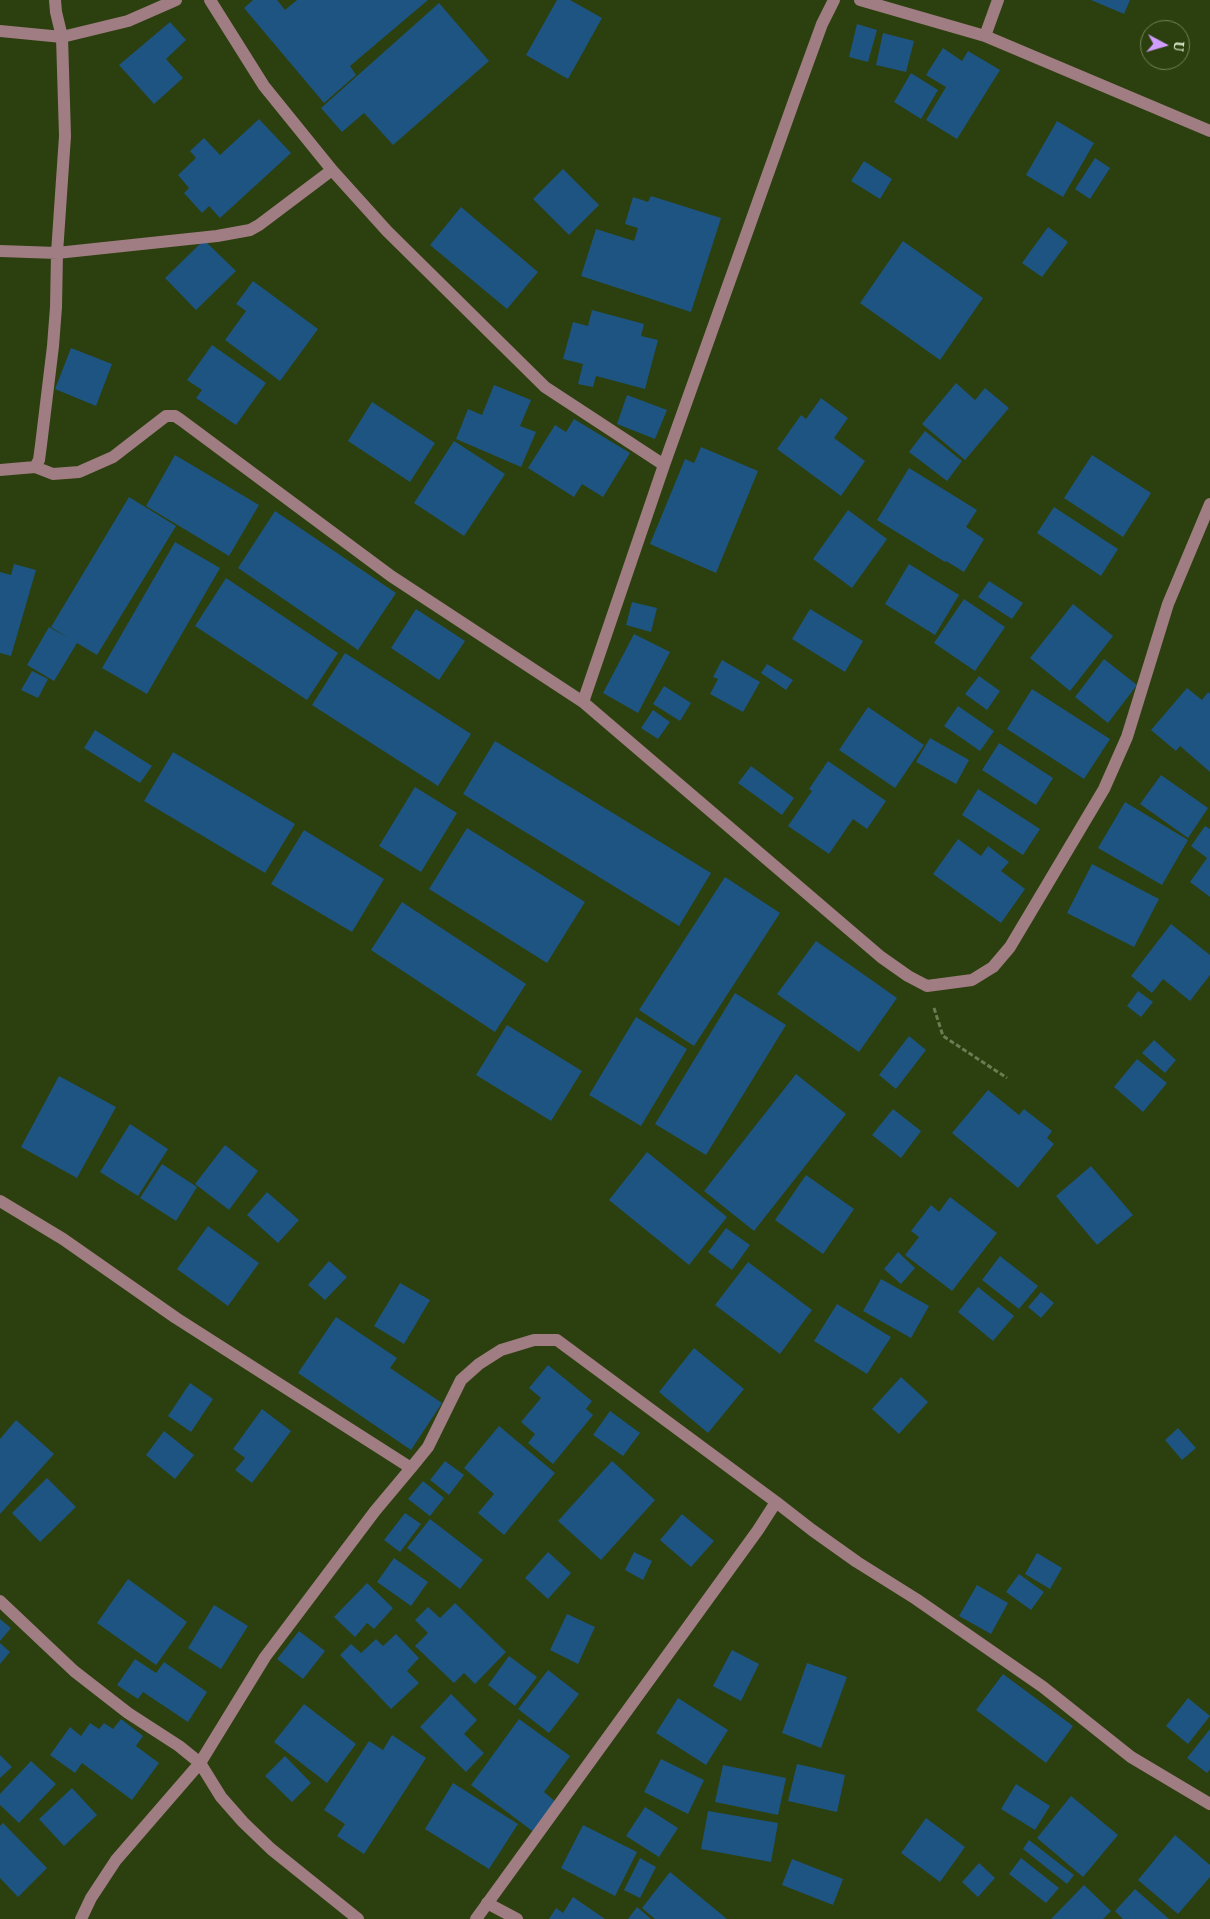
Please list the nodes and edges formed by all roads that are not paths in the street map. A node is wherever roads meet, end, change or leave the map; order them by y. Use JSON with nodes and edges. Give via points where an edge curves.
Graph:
{"nodes":[{"id":1,"x":55,"y":0,"type":"edge"},
{"id":2,"x":176,"y":0,"type":"edge"},
{"id":3,"x":210,"y":0,"type":"edge"},
{"id":4,"x":834,"y":0,"type":"edge"},
{"id":5,"x":860,"y":0,"type":"edge"},
{"id":6,"x":998,"y":0,"type":"edge"},
{"id":7,"x":0,"y":31,"type":"edge"},
{"id":8,"x":985,"y":36,"type":"junction"},
{"id":9,"x":62,"y":37,"type":"junction"},
{"id":10,"x":1210,"y":132,"type":"edge"},
{"id":11,"x":332,"y":170,"type":"junction"},
{"id":12,"x":0,"y":251,"type":"edge"},
{"id":13,"x":57,"y":253,"type":"junction"},
{"id":14,"x":664,"y":465,"type":"junction"},
{"id":15,"x":35,"y":467,"type":"junction"},
{"id":16,"x":0,"y":470,"type":"edge"},
{"id":17,"x":1210,"y":504,"type":"edge"},
{"id":18,"x":583,"y":702,"type":"junction"},
{"id":19,"x":0,"y":1201,"type":"edge"},
{"id":20,"x":411,"y":1468,"type":"junction"},
{"id":21,"x":776,"y":1502,"type":"junction"},
{"id":22,"x":0,"y":1601,"type":"edge"},
{"id":23,"x":200,"y":1764,"type":"junction"},
{"id":24,"x":1210,"y":1804,"type":"edge"},
{"id":25,"x":487,"y":1903,"type":"junction"},
{"id":26,"x":81,"y":1919,"type":"edge"},
{"id":27,"x":358,"y":1919,"type":"edge"},
{"id":28,"x":476,"y":1919,"type":"edge"},
{"id":29,"x":517,"y":1919,"type":"edge"}],
"edges":[{"from":1,"to":9,"type":"street"},
{"from":2,"to":9,"type":"street","via":[[128,21]]},
{"from":3,"to":11,"type":"street","via":[[264,86]]},
{"from":4,"to":14,"type":"street","via":[[822,24]]},
{"from":5,"to":8,"type":"street"},
{"from":6,"to":8,"type":"street"},
{"from":7,"to":9,"type":"street"},
{"from":8,"to":10,"type":"street"},
{"from":9,"to":13,"type":"street","via":[[65,136]]},
{"from":11,"to":13,"type":"street","via":[[250,230]]},
{"from":11,"to":14,"type":"street","via":[[387,231],[545,387]]},
{"from":12,"to":13,"type":"street"},
{"from":13,"to":15,"type":"street","via":[[53,346],[42,446]]},
{"from":14,"to":18,"type":"street"},
{"from":15,"to":16,"type":"street"},
{"from":15,"to":18,"type":"street","via":[[53,474],[79,472],[113,457],[166,416],[175,416],[391,576]]},
{"from":17,"to":18,"type":"street","via":[[1168,604],[1128,737],[1104,789],[1010,947],[993,967],[972,980],[927,986],[881,957]]},
{"from":19,"to":20,"type":"street"},
{"from":20,"to":21,"type":"street","via":[[428,1446],[462,1380],[479,1364],[500,1350],[534,1340],[557,1340]]},
{"from":20,"to":23,"type":"street","via":[[265,1657]]},
{"from":21,"to":24,"type":"street","via":[[857,1562],[1042,1687],[1131,1757]]},
{"from":21,"to":25,"type":"street"},
{"from":22,"to":23,"type":"street","via":[[74,1671]]},
{"from":23,"to":26,"type":"street","via":[[116,1860]]},
{"from":23,"to":27,"type":"street","via":[[221,1797],[243,1822],[271,1849]]},
{"from":25,"to":28,"type":"street"},
{"from":25,"to":29,"type":"street"}]}
